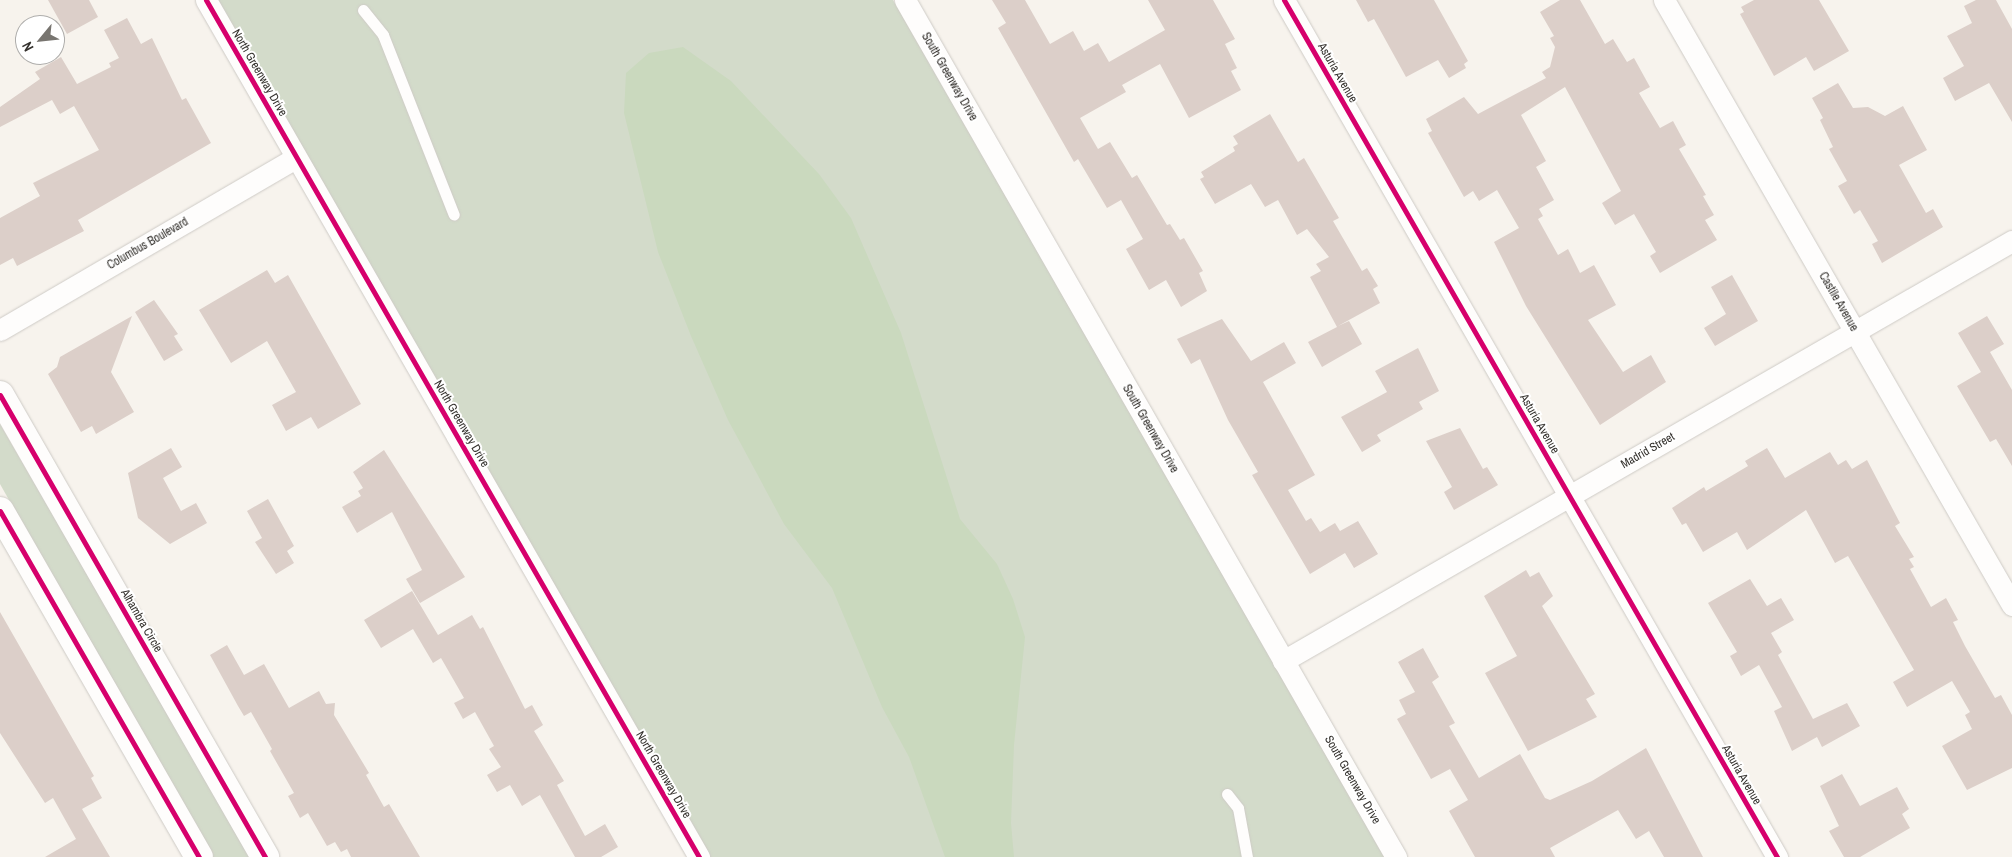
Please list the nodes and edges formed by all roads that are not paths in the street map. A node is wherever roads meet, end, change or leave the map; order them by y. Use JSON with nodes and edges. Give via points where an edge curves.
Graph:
{"nodes":[{"id":1,"x":206,"y":0,"type":"edge"},
{"id":2,"x":904,"y":0,"type":"edge"},
{"id":3,"x":1284,"y":0,"type":"edge"},
{"id":4,"x":1664,"y":0,"type":"edge"},
{"id":5,"x":363,"y":10,"type":"dead end"},
{"id":6,"x":296,"y":158,"type":"junction"},
{"id":7,"x":454,"y":215,"type":"dead end"},
{"id":8,"x":2012,"y":241,"type":"edge"},
{"id":9,"x":0,"y":330,"type":"edge"},
{"id":10,"x":1855,"y":332,"type":"junction"},
{"id":11,"x":0,"y":395,"type":"edge"},
{"id":12,"x":1569,"y":497,"type":"junction"},
{"id":13,"x":0,"y":511,"type":"edge"},
{"id":14,"x":2012,"y":605,"type":"edge"},
{"id":15,"x":1283,"y":661,"type":"junction"},
{"id":16,"x":1227,"y":794,"type":"dead end"},
{"id":17,"x":199,"y":857,"type":"edge"},
{"id":18,"x":265,"y":857,"type":"edge"},
{"id":19,"x":699,"y":857,"type":"edge"},
{"id":20,"x":1247,"y":857,"type":"edge"},
{"id":21,"x":1396,"y":857,"type":"edge"},
{"id":22,"x":1777,"y":857,"type":"edge"}],
"edges":[{"from":1,"to":6,"type":"street","name":"North Greenway Drive"},
{"from":2,"to":15,"type":"street","name":"South Greenway Drive"},
{"from":3,"to":12,"type":"street","name":"Asturia Avenue"},
{"from":4,"to":10,"type":"street","name":"Castile Avenue"},
{"from":5,"to":7,"type":"lane","via":[[383,36]]},
{"from":6,"to":9,"type":"street","name":"Columbus Boulevard"},
{"from":6,"to":19,"type":"street","name":"North Greenway Drive"},
{"from":8,"to":10,"type":"street","name":"Madrid Street"},
{"from":10,"to":12,"type":"street","name":"Madrid Street"},
{"from":10,"to":14,"type":"street","name":"Castile Avenue"},
{"from":11,"to":18,"type":"street","name":"Alhambra Circle"},
{"from":12,"to":15,"type":"street","name":"Madrid Street"},
{"from":12,"to":22,"type":"street","name":"Asturia Avenue"},
{"from":13,"to":17,"type":"street"},
{"from":15,"to":21,"type":"street","name":"South Greenway Drive"},
{"from":16,"to":20,"type":"lane","via":[[1238,808]]}]}
